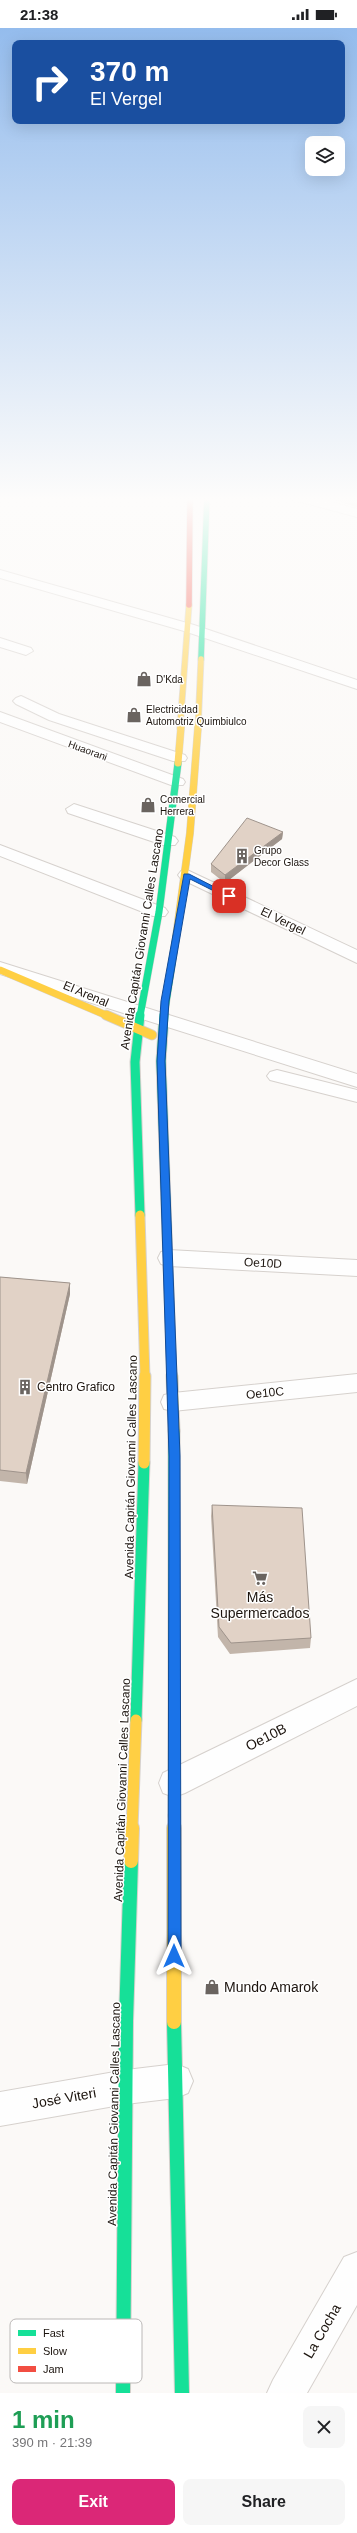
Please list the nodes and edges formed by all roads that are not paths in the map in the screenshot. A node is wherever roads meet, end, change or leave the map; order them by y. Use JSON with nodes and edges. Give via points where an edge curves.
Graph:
{"nodes":[{"id":1,"x":113,"y":606,"type":"edge"},
{"id":2,"x":189,"y":606,"type":"edge"},
{"id":3,"x":204,"y":606,"type":"edge"},
{"id":4,"x":189,"y":628,"type":"junction"},
{"id":5,"x":203,"y":632,"type":"junction"},
{"id":6,"x":0,"y":642,"type":"edge"},
{"id":7,"x":26,"y":651,"type":"dead end"},
{"id":8,"x":357,"y":685,"type":"edge"},
{"id":9,"x":21,"y":701,"type":"dead end"},
{"id":10,"x":0,"y":717,"type":"edge"},
{"id":11,"x":178,"y":758,"type":"junction"},
{"id":12,"x":176,"y":782,"type":"junction"},
{"id":13,"x":74,"y":809,"type":"dead end"},
{"id":14,"x":169,"y":841,"type":"junction"},
{"id":15,"x":0,"y":850,"type":"edge"},
{"id":16,"x":187,"y":875,"type":"junction"},
{"id":17,"x":159,"y":912,"type":"junction"},
{"id":18,"x":357,"y":957,"type":"edge"},
{"id":19,"x":0,"y":969,"type":"edge"},
{"id":20,"x":138,"y":1030,"type":"junction"},
{"id":21,"x":162,"y":1039,"type":"junction"},
{"id":22,"x":277,"y":1076,"type":"dead end"},
{"id":23,"x":357,"y":1081,"type":"edge"},
{"id":24,"x":357,"y":1096,"type":"edge"},
{"id":25,"x":169,"y":1258,"type":"junction"},
{"id":26,"x":357,"y":1268,"type":"edge"},
{"id":27,"x":357,"y":1383,"type":"edge"},
{"id":28,"x":173,"y":1402,"type":"junction"},
{"id":29,"x":357,"y":1692,"type":"edge"},
{"id":30,"x":174,"y":1783,"type":"junction"},
{"id":31,"x":176,"y":2082,"type":"junction"},
{"id":32,"x":126,"y":2087,"type":"junction"},
{"id":33,"x":0,"y":2109,"type":"edge"},
{"id":34,"x":357,"y":2270,"type":"edge"},
{"id":35,"x":124,"y":2319,"type":"edge"},
{"id":36,"x":123,"y":2383,"type":"edge"},
{"id":37,"x":123,"y":2393,"type":"edge"},
{"id":38,"x":182,"y":2393,"type":"edge"},
{"id":39,"x":286,"y":2393,"type":"edge"}],
"edges":[{"from":1,"to":4,"type":"street"},
{"from":2,"to":4,"type":"main road","name":"Avenida Capitán Giovanni Calles Lascano"},
{"from":3,"to":5,"type":"main road"},
{"from":4,"to":5,"type":"street"},
{"from":4,"to":11,"type":"main road","name":"Avenida Capitán Giovanni Calles Lascano"},
{"from":5,"to":8,"type":"street"},
{"from":5,"to":16,"type":"main road","via":[[196,784]]},
{"from":6,"to":7,"type":"street"},
{"from":9,"to":11,"type":"street","via":[[54,717]]},
{"from":10,"to":12,"type":"street","name":"Huaorani"},
{"from":11,"to":12,"type":"main road","name":"Avenida Capitán Giovanni Calles Lascano"},
{"from":12,"to":14,"type":"main road","name":"Avenida Capitán Giovanni Calles Lascano"},
{"from":13,"to":14,"type":"street"},
{"from":14,"to":17,"type":"main road","name":"Avenida Capitán Giovanni Calles Lascano"},
{"from":15,"to":17,"type":"street"},
{"from":16,"to":18,"type":"street","name":"El Vergel"},
{"from":16,"to":21,"type":"main road","via":[[165,1001]]},
{"from":17,"to":20,"type":"main road","name":"Avenida Capitán Giovanni Calles Lascano"},
{"from":19,"to":20,"type":"main road","name":"El Arenal"},
{"from":19,"to":23,"type":"street"},
{"from":20,"to":21,"type":"main road","name":"El Arenal"},
{"from":20,"to":32,"type":"main road","name":"Avenida Capitán Giovanni Calles Lascano","via":[[135,1062],[146,1404]]},
{"from":21,"to":25,"type":"main road"},
{"from":22,"to":24,"type":"street"},
{"from":25,"to":26,"type":"street","name":"Oe10D"},
{"from":25,"to":28,"type":"main road"},
{"from":27,"to":28,"type":"street","name":"Oe10C"},
{"from":28,"to":30,"type":"main road"},
{"from":29,"to":30,"type":"street","name":"Oe10B"},
{"from":30,"to":31,"type":"main road"},
{"from":31,"to":32,"type":"street","name":"José Viteri"},
{"from":31,"to":38,"type":"main road"},
{"from":32,"to":33,"type":"street","name":"José Viteri"},
{"from":32,"to":35,"type":"main road","name":"Avenida Capitán Giovanni Calles Lascano"},
{"from":34,"to":39,"type":"street","name":"La Cocha"},
{"from":36,"to":37,"type":"main road","name":"Avenida Capitán Giovanni Calles Lascano"}]}
